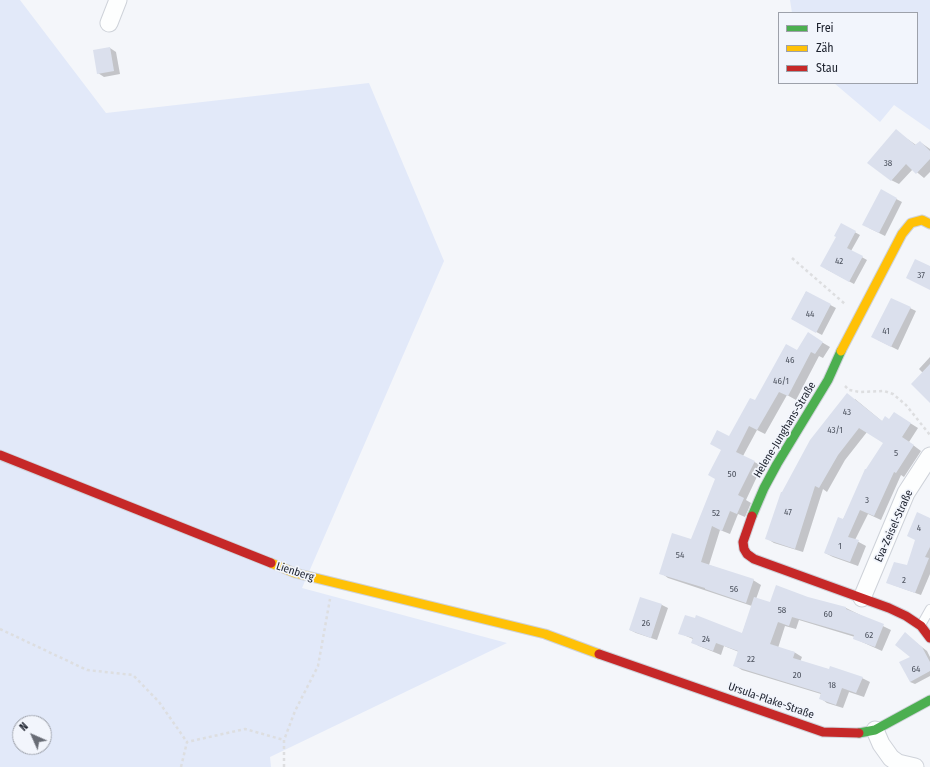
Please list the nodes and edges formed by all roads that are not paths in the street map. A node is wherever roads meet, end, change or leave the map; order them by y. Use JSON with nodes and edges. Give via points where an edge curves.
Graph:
{"nodes":[{"id":1,"x":118,"y":0,"type":"edge"},
{"id":2,"x":109,"y":23,"type":"dead end"},
{"id":3,"x":930,"y":224,"type":"edge"},
{"id":4,"x":0,"y":455,"type":"edge"},
{"id":5,"x":930,"y":456,"type":"edge"},
{"id":6,"x":862,"y":598,"type":"junction"},
{"id":7,"x":930,"y":609,"type":"edge"},
{"id":8,"x":921,"y":626,"type":"junction"},
{"id":9,"x":930,"y":638,"type":"edge"},
{"id":10,"x":601,"y":655,"type":"joint"},
{"id":11,"x":930,"y":700,"type":"edge"},
{"id":12,"x":875,"y":730,"type":"junction"},
{"id":13,"x":915,"y":767,"type":"edge"}],
"edges":[{"from":1,"to":2,"type":"street"},
{"from":3,"to":6,"type":"street","name":"Helene-Junghans-Straße","via":[[922,220],[911,223],[906,228],[845,343],[831,375],[764,488],[743,542],[744,549],[754,559]]},
{"from":4,"to":10,"type":"street","name":"Lienberg","via":[[295,573],[545,634]]},
{"from":5,"to":6,"type":"street","name":"Eva-Zeisel-Straße","via":[[906,493]]},
{"from":6,"to":8,"type":"street","name":"Helene-Junghans-Straße","via":[[906,616]]},
{"from":7,"to":8,"type":"lane"},
{"from":8,"to":9,"type":"street","name":"Helene-Junghans-Straße"},
{"from":10,"to":12,"type":"street","name":"Ursula-Plake-Straße","via":[[823,732],[856,734]]},
{"from":11,"to":12,"type":"street","name":"Ursula-Plake-Straße"},
{"from":12,"to":13,"type":"street","via":[[891,758],[898,763]]}]}
